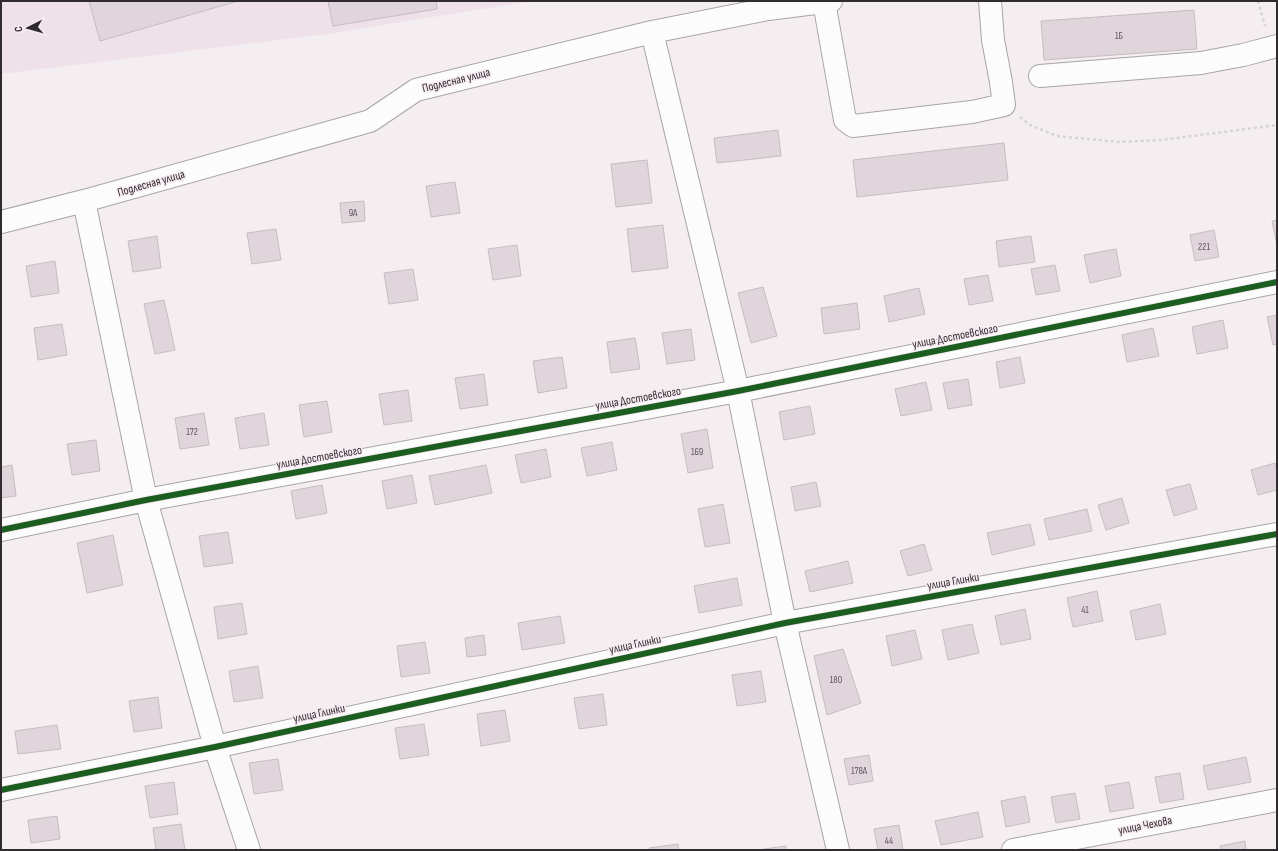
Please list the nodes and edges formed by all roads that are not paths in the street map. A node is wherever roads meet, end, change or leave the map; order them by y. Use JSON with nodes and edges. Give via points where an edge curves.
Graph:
{"nodes":[{"id":1,"x":828,"y":1,"type":"edge"},
{"id":2,"x":990,"y":1,"type":"edge"},
{"id":3,"x":652,"y":32,"type":"junction"},
{"id":4,"x":1277,"y":46,"type":"edge"},
{"id":5,"x":1040,"y":76,"type":"dead end"},
{"id":6,"x":84,"y":201,"type":"junction"},
{"id":7,"x":1,"y":222,"type":"edge"},
{"id":8,"x":1277,"y":282,"type":"edge"},
{"id":9,"x":738,"y":391,"type":"junction"},
{"id":10,"x":146,"y":500,"type":"junction"},
{"id":11,"x":1,"y":530,"type":"edge"},
{"id":12,"x":1277,"y":534,"type":"edge"},
{"id":13,"x":785,"y":623,"type":"junction"},
{"id":14,"x":215,"y":747,"type":"junction"},
{"id":15,"x":1,"y":790,"type":"edge"},
{"id":16,"x":1277,"y":800,"type":"edge"},
{"id":17,"x":249,"y":850,"type":"edge"},
{"id":18,"x":838,"y":850,"type":"edge"},
{"id":19,"x":1013,"y":850,"type":"edge"}],
"edges":[{"from":1,"to":2,"type":"street","via":[[845,120],[853,126],[972,112],[1004,105],[993,40]]},
{"from":1,"to":3,"type":"street","name":"Подлесная улица","via":[[768,9]]},
{"from":3,"to":6,"type":"street","name":"Подлесная улица","via":[[416,90],[370,121]]},
{"from":3,"to":9,"type":"street"},
{"from":4,"to":5,"type":"street","via":[[1201,63]]},
{"from":6,"to":7,"type":"street","name":"Подлесная улица"},
{"from":6,"to":10,"type":"street"},
{"from":8,"to":9,"type":"street","name":"улица Достоевского"},
{"from":9,"to":10,"type":"street","name":"улица Достоевского"},
{"from":9,"to":13,"type":"street"},
{"from":10,"to":11,"type":"street","name":"улица Достоевского"},
{"from":10,"to":14,"type":"street"},
{"from":12,"to":13,"type":"street","name":"улица Глинки"},
{"from":13,"to":14,"type":"street","name":"улица Глинки"},
{"from":13,"to":18,"type":"street"},
{"from":14,"to":15,"type":"street","name":"улица Глинки"},
{"from":14,"to":17,"type":"street"},
{"from":16,"to":19,"type":"street","name":"улица Чехова"}]}
